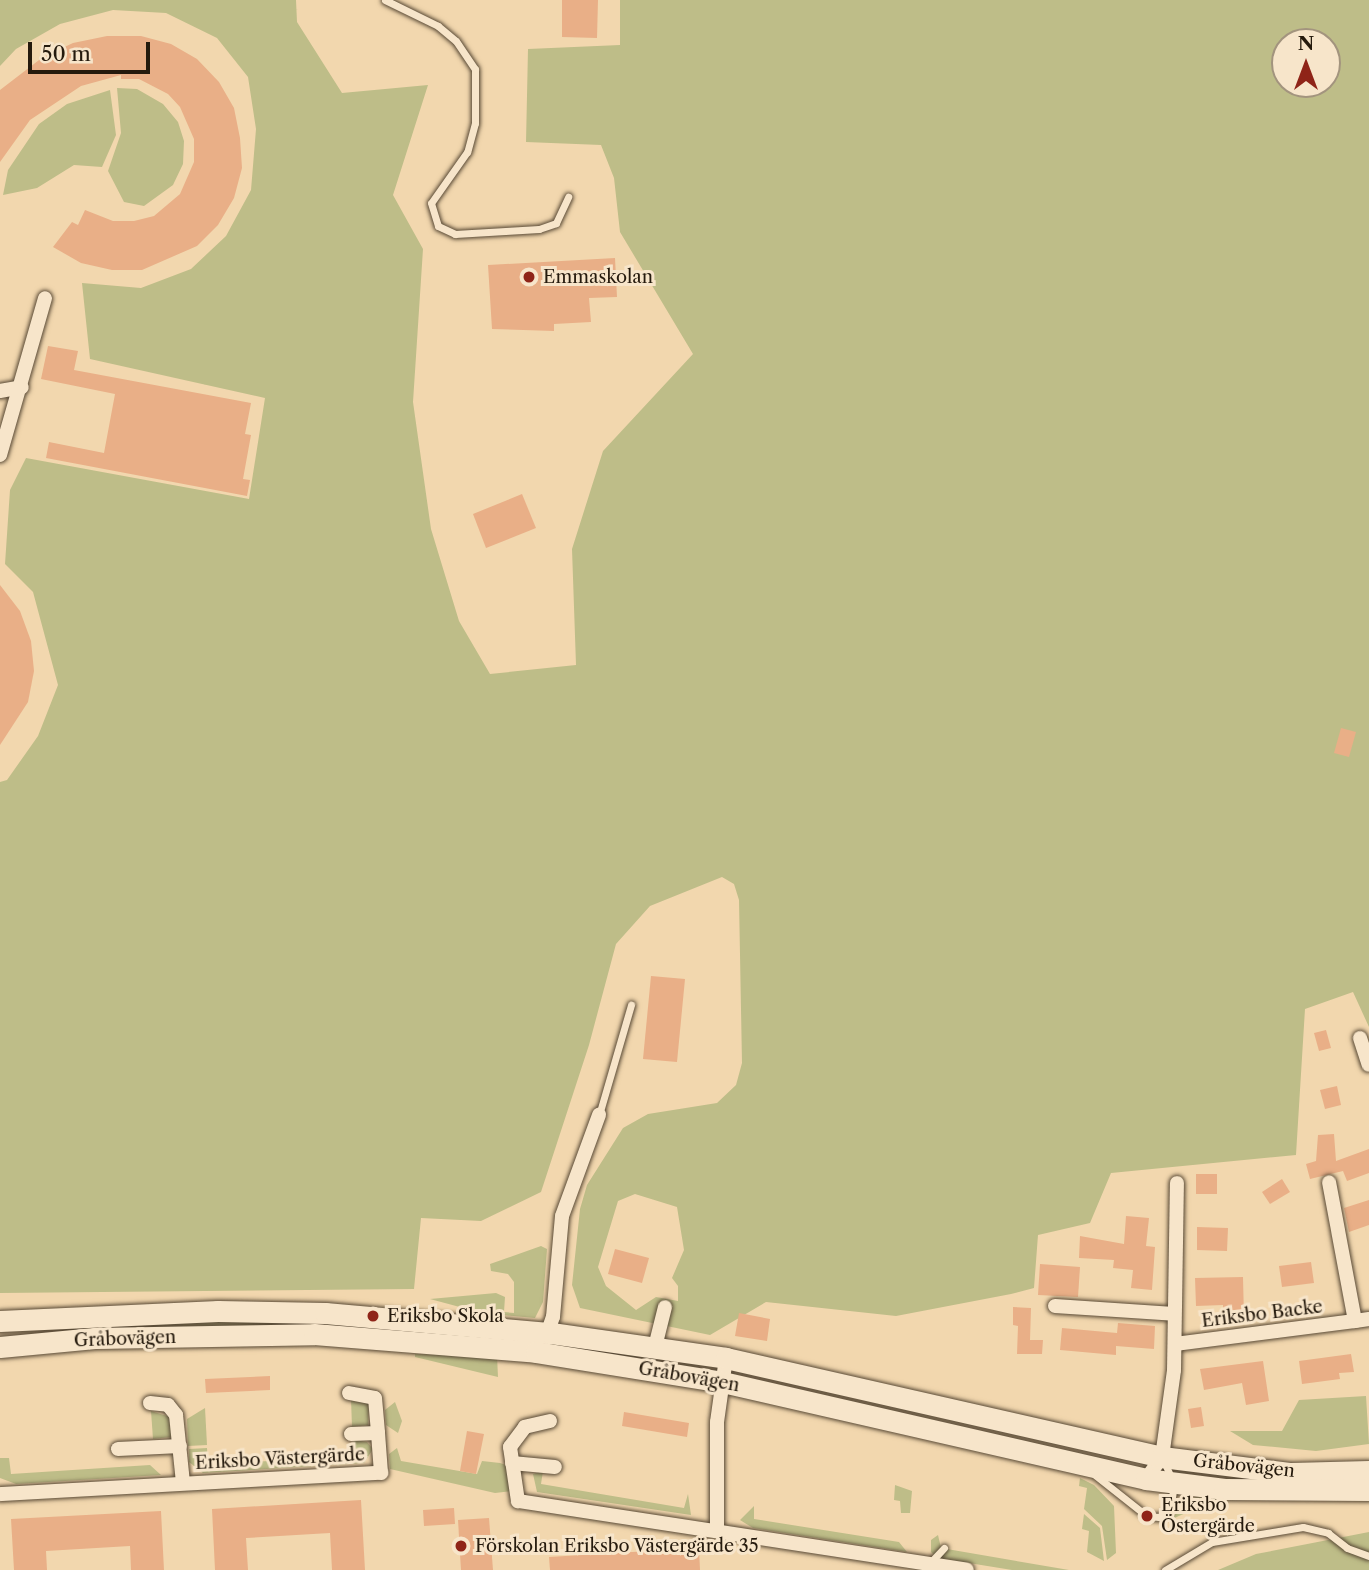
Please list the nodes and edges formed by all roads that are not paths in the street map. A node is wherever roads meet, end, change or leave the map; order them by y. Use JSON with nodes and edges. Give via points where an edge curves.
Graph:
{"nodes":[{"id":1,"x":385,"y":0,"type":"edge"},
{"id":2,"x":568,"y":197,"type":"dead end"},
{"id":3,"x":45,"y":298,"type":"dead end"},
{"id":4,"x":22,"y":387,"type":"junction"},
{"id":5,"x":0,"y":391,"type":"edge"},
{"id":6,"x":0,"y":455,"type":"edge"},
{"id":7,"x":631,"y":1006,"type":"dead end"},
{"id":8,"x":1360,"y":1038,"type":"dead end"},
{"id":9,"x":1369,"y":1065,"type":"edge"},
{"id":10,"x":599,"y":1115,"type":"joint"},
{"id":11,"x":1329,"y":1182,"type":"dead end"},
{"id":12,"x":1177,"y":1184,"type":"dead end"},
{"id":13,"x":1055,"y":1306,"type":"dead end"},
{"id":14,"x":665,"y":1307,"type":"dead end"},
{"id":15,"x":1174,"y":1314,"type":"junction"},
{"id":16,"x":1362,"y":1320,"type":"edge"},
{"id":17,"x":0,"y":1321,"type":"edge"},
{"id":18,"x":551,"y":1333,"type":"junction"},
{"id":19,"x":1175,"y":1344,"type":"junction"},
{"id":20,"x":0,"y":1347,"type":"edge"},
{"id":21,"x":655,"y":1347,"type":"junction"},
{"id":22,"x":536,"y":1352,"type":"junction"},
{"id":23,"x":726,"y":1358,"type":"junction"},
{"id":24,"x":723,"y":1382,"type":"junction"},
{"id":25,"x":349,"y":1393,"type":"dead end"},
{"id":26,"x":150,"y":1403,"type":"dead end"},
{"id":27,"x":550,"y":1421,"type":"dead end"},
{"id":28,"x":378,"y":1433,"type":"junction"},
{"id":29,"x":351,"y":1434,"type":"dead end"},
{"id":30,"x":180,"y":1446,"type":"junction"},
{"id":31,"x":118,"y":1449,"type":"dead end"},
{"id":32,"x":1162,"y":1457,"type":"junction"},
{"id":33,"x":512,"y":1463,"type":"junction"},
{"id":34,"x":555,"y":1467,"type":"dead end"},
{"id":35,"x":1086,"y":1468,"type":"junction"},
{"id":36,"x":1369,"y":1471,"type":"edge"},
{"id":37,"x":1146,"y":1479,"type":"junction"},
{"id":38,"x":183,"y":1483,"type":"junction"},
{"id":39,"x":1174,"y":1484,"type":"junction"},
{"id":40,"x":1369,"y":1490,"type":"edge"},
{"id":41,"x":0,"y":1494,"type":"edge"},
{"id":42,"x":716,"y":1530,"type":"junction"},
{"id":43,"x":944,"y":1548,"type":"dead end"},
{"id":44,"x":1369,"y":1556,"type":"edge"},
{"id":45,"x":928,"y":1564,"type":"junction"},
{"id":46,"x":967,"y":1570,"type":"edge"},
{"id":47,"x":1165,"y":1570,"type":"edge"}],
"edges":[{"from":1,"to":2,"type":"lane","via":[[438,26],[456,41],[475,69],[475,123],[467,152],[432,203],[438,226],[455,234],[539,229],[556,223]]},
{"from":3,"to":4,"type":"street"},
{"from":4,"to":5,"type":"street"},
{"from":4,"to":6,"type":"street"},
{"from":7,"to":10,"type":"lane"},
{"from":8,"to":9,"type":"street"},
{"from":10,"to":18,"type":"street","via":[[562,1216]]},
{"from":11,"to":16,"type":"street","name":"Eriksbo Backe"},
{"from":12,"to":15,"type":"street","name":"Eriksbo Backe"},
{"from":13,"to":15,"type":"street","name":"Eriksbo Backe"},
{"from":14,"to":21,"type":"street"},
{"from":15,"to":19,"type":"street","name":"Eriksbo Backe"},
{"from":16,"to":19,"type":"street","name":"Eriksbo Backe"},
{"from":17,"to":18,"type":"main road","name":"Gråbovägen","via":[[181,1312],[324,1313]]},
{"from":18,"to":21,"type":"main road","name":"Gråbovägen"},
{"from":18,"to":22,"type":"street"},
{"from":19,"to":32,"type":"street","name":"Eriksbo Backe"},
{"from":20,"to":22,"type":"main road","name":"Gråbovägen","via":[[95,1338],[314,1334]]},
{"from":21,"to":23,"type":"main road","name":"Gråbovägen"},
{"from":22,"to":24,"type":"main road","name":"Gråbovägen"},
{"from":23,"to":24,"type":"street"},
{"from":23,"to":32,"type":"main road","name":"Gråbovägen"},
{"from":24,"to":35,"type":"main road","name":"Gråbovägen"},
{"from":24,"to":42,"type":"street","via":[[717,1422]]},
{"from":25,"to":28,"type":"street","name":"Eriksbo Västergärde","via":[[375,1398]]},
{"from":26,"to":30,"type":"street","name":"Eriksbo Västergärde","via":[[168,1405],[176,1415]]},
{"from":27,"to":33,"type":"street","via":[[525,1427],[510,1447]]},
{"from":28,"to":29,"type":"street","name":"Eriksbo Västergärde"},
{"from":28,"to":38,"type":"street","name":"Eriksbo Västergärde","via":[[381,1473]]},
{"from":30,"to":31,"type":"street","name":"Eriksbo Västergärde"},
{"from":30,"to":38,"type":"street","name":"Eriksbo Västergärde"},
{"from":32,"to":36,"type":"main road","name":"Gråbovägen","via":[[1291,1473]]},
{"from":32,"to":37,"type":"street","name":"Eriksbo Backe"},
{"from":32,"to":39,"type":"lane"},
{"from":33,"to":34,"type":"street"},
{"from":33,"to":42,"type":"street","via":[[518,1501]]},
{"from":35,"to":37,"type":"main road","name":"Gråbovägen"},
{"from":35,"to":39,"type":"lane","via":[[1152,1517],[1170,1510]]},
{"from":37,"to":39,"type":"main road","name":"Gråbovägen"},
{"from":38,"to":41,"type":"street","name":"Eriksbo Västergärde"},
{"from":39,"to":40,"type":"main road","name":"Gråbovägen","via":[[1279,1492]]},
{"from":42,"to":45,"type":"street"},
{"from":43,"to":45,"type":"lane"},
{"from":44,"to":47,"type":"lane","via":[[1328,1533],[1303,1527],[1212,1542]]},
{"from":45,"to":46,"type":"street"}]}
